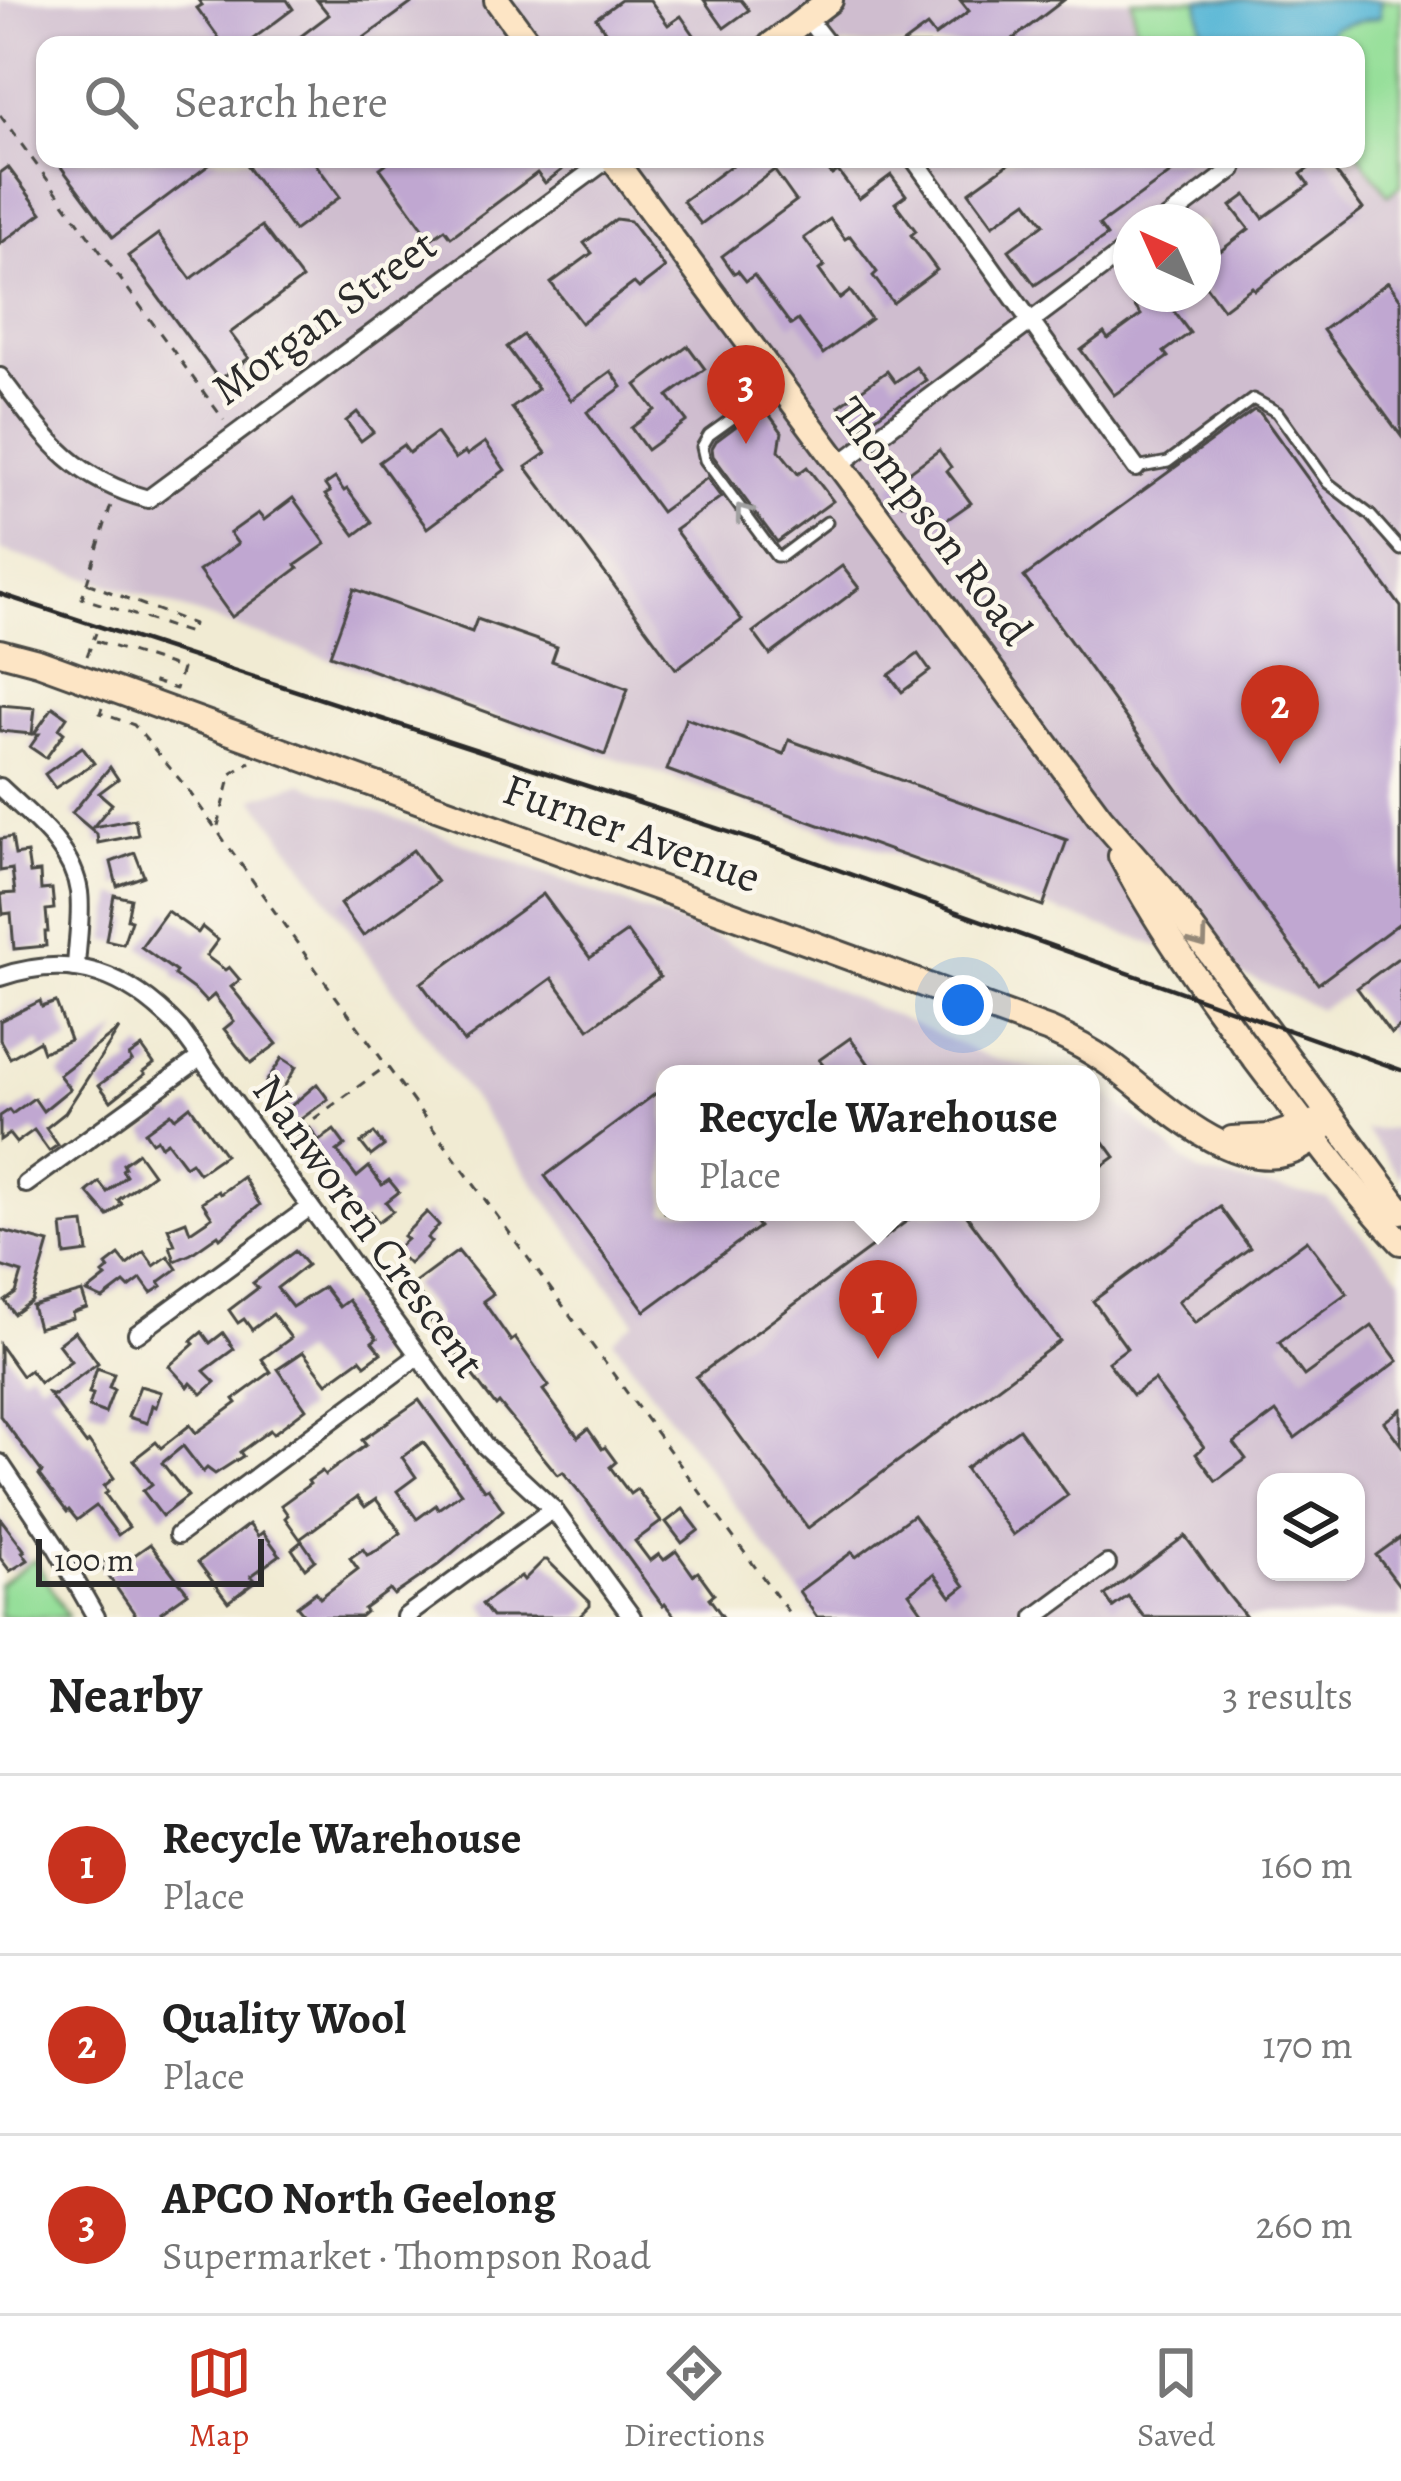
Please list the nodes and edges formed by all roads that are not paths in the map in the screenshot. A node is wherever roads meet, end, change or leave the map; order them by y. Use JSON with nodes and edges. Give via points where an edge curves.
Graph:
{"nodes":[{"id":1,"x":497,"y":0,"type":"edge"},
{"id":2,"x":830,"y":0,"type":"edge"},
{"id":3,"x":807,"y":18,"type":"junction"},
{"id":4,"x":523,"y":36,"type":"edge"},
{"id":5,"x":783,"y":36,"type":"edge"},
{"id":6,"x":821,"y":36,"type":"edge"},
{"id":7,"x":605,"y":168,"type":"edge"},
{"id":8,"x":622,"y":168,"type":"edge"},
{"id":9,"x":921,"y":168,"type":"edge"},
{"id":10,"x":1233,"y":168,"type":"edge"},
{"id":11,"x":1187,"y":204,"type":"edge"},
{"id":12,"x":1113,"y":259,"type":"edge"},
{"id":13,"x":1029,"y":322,"type":"junction"},
{"id":14,"x":0,"y":376,"type":"edge"},
{"id":15,"x":752,"y":387,"type":"dead end"},
{"id":16,"x":839,"y":465,"type":"junction"},
{"id":17,"x":1136,"y":468,"type":"joint"},
{"id":18,"x":827,"y":522,"type":"dead end"},
{"id":19,"x":1401,"y":550,"type":"edge"},
{"id":20,"x":0,"y":652,"type":"edge"},
{"id":21,"x":0,"y":787,"type":"edge"},
{"id":22,"x":76,"y":968,"type":"junction"},
{"id":23,"x":0,"y":977,"type":"edge"},
{"id":24,"x":201,"y":1057,"type":"junction"},
{"id":25,"x":1316,"y":1127,"type":"junction"},
{"id":26,"x":26,"y":1184,"type":"dead end"},
{"id":27,"x":310,"y":1208,"type":"junction"},
{"id":28,"x":1401,"y":1211,"type":"edge"},
{"id":29,"x":1401,"y":1241,"type":"edge"},
{"id":30,"x":137,"y":1334,"type":"dead end"},
{"id":31,"x":418,"y":1356,"type":"junction"},
{"id":32,"x":3,"y":1474,"type":"edge"},
{"id":33,"x":553,"y":1510,"type":"junction"},
{"id":34,"x":178,"y":1535,"type":"dead end"},
{"id":35,"x":1108,"y":1564,"type":"dead end"},
{"id":36,"x":1055,"y":1611,"type":"edge"},
{"id":37,"x":96,"y":1617,"type":"edge"},
{"id":38,"x":405,"y":1617,"type":"edge"},
{"id":39,"x":632,"y":1617,"type":"edge"},
{"id":40,"x":1035,"y":1617,"type":"edge"}],
"edges":[{"from":1,"to":4,"type":"main road"},
{"from":2,"to":3,"type":"main road"},
{"from":3,"to":5,"type":"main road"},
{"from":3,"to":6,"type":"street"},
{"from":7,"to":14,"type":"street","name":"Morgan Street","via":[[148,499],[66,459]]},
{"from":8,"to":16,"type":"main road","name":"Thompson Road"},
{"from":9,"to":13,"type":"street"},
{"from":10,"to":11,"type":"street"},
{"from":12,"to":13,"type":"street"},
{"from":13,"to":16,"type":"street"},
{"from":13,"to":17,"type":"street"},
{"from":18,"to":15,"type":"lane","one_way":true,"via":[[776,556],[705,460],[709,435],[748,407]]},
{"from":16,"to":25,"type":"main road","name":"Thompson Road","via":[[1100,817],[1144,900],[1242,1041]]},
{"from":17,"to":19,"type":"lane","via":[[1168,463],[1253,399],[1277,412],[1328,483]]},
{"from":20,"to":25,"type":"main road","name":"Furner Avenue","via":[[1049,1030],[1212,1138]]},
{"from":21,"to":22,"type":"street","via":[[72,865],[80,894]]},
{"from":22,"to":23,"type":"street","name":"Nanworen Crescent","via":[[28,967]]},
{"from":22,"to":24,"type":"street","name":"Nanworen Crescent","via":[[98,971],[156,1004]]},
{"from":24,"to":26,"type":"street"},
{"from":24,"to":27,"type":"street","name":"Nanworen Crescent"},
{"from":25,"to":28,"type":"main road","name":"Thompson Road"},
{"from":25,"to":29,"type":"main road","name":"Thompson Road"},
{"from":27,"to":30,"type":"street"},
{"from":27,"to":31,"type":"street","name":"Nanworen Crescent"},
{"from":31,"to":33,"type":"street","name":"Nanworen Crescent","via":[[485,1445]]},
{"from":31,"to":34,"type":"street"},
{"from":32,"to":37,"type":"street"},
{"from":33,"to":38,"type":"street"},
{"from":33,"to":39,"type":"street","name":"Nanworen Crescent"},
{"from":35,"to":36,"type":"street"},
{"from":36,"to":40,"type":"street"}]}
